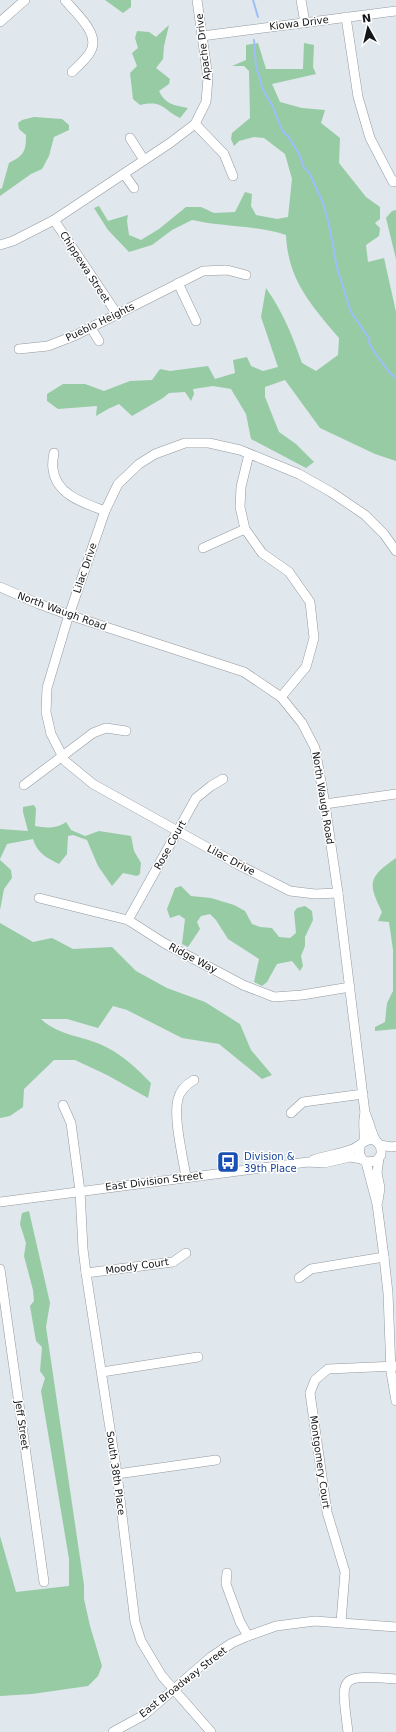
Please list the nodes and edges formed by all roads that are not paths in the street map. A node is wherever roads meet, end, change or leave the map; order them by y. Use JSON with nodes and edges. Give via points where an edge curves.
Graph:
{"nodes":[{"id":1,"x":25,"y":0,"type":"edge"},
{"id":2,"x":65,"y":0,"type":"edge"},
{"id":3,"x":197,"y":0,"type":"edge"},
{"id":4,"x":301,"y":0,"type":"edge"},
{"id":5,"x":396,"y":11,"type":"edge"},
{"id":6,"x":346,"y":17,"type":"junction"},
{"id":7,"x":0,"y":22,"type":"edge"},
{"id":8,"x":305,"y":23,"type":"junction"},
{"id":9,"x":202,"y":36,"type":"junction"},
{"id":10,"x":72,"y":72,"type":"dead end"},
{"id":11,"x":195,"y":124,"type":"junction"},
{"id":12,"x":130,"y":138,"type":"dead end"},
{"id":13,"x":144,"y":160,"type":"junction"},
{"id":14,"x":124,"y":174,"type":"junction"},
{"id":15,"x":233,"y":176,"type":"dead end"},
{"id":16,"x":396,"y":181,"type":"edge"},
{"id":17,"x":134,"y":188,"type":"dead end"},
{"id":18,"x":54,"y":220,"type":"junction"},
{"id":19,"x":0,"y":246,"type":"edge"},
{"id":20,"x":246,"y":275,"type":"dead end"},
{"id":21,"x":178,"y":283,"type":"junction"},
{"id":22,"x":116,"y":314,"type":"junction"},
{"id":23,"x":196,"y":321,"type":"dead end"},
{"id":24,"x":91,"y":328,"type":"junction"},
{"id":25,"x":99,"y":341,"type":"dead end"},
{"id":26,"x":19,"y":349,"type":"dead end"},
{"id":27,"x":54,"y":453,"type":"dead end"},
{"id":28,"x":249,"y":454,"type":"junction"},
{"id":29,"x":105,"y":511,"type":"junction"},
{"id":30,"x":244,"y":529,"type":"junction"},
{"id":31,"x":203,"y":548,"type":"dead end"},
{"id":32,"x":396,"y":551,"type":"edge"},
{"id":33,"x":0,"y":587,"type":"edge"},
{"id":34,"x":69,"y":615,"type":"junction"},
{"id":35,"x":281,"y":697,"type":"junction"},
{"id":36,"x":126,"y":731,"type":"dead end"},
{"id":37,"x":62,"y":756,"type":"junction"},
{"id":38,"x":223,"y":779,"type":"dead end"},
{"id":39,"x":24,"y":785,"type":"dead end"},
{"id":40,"x":396,"y":794,"type":"edge"},
{"id":41,"x":325,"y":804,"type":"junction"},
{"id":42,"x":178,"y":830,"type":"junction"},
{"id":43,"x":338,"y":893,"type":"junction"},
{"id":44,"x":39,"y":898,"type":"dead end"},
{"id":45,"x":128,"y":920,"type":"junction"},
{"id":46,"x":350,"y":987,"type":"junction"},
{"id":47,"x":194,"y":1080,"type":"dead end"},
{"id":48,"x":363,"y":1094,"type":"junction"},
{"id":49,"x":63,"y":1105,"type":"dead end"},
{"id":50,"x":291,"y":1113,"type":"dead end"},
{"id":51,"x":364,"y":1118,"type":"junction"},
{"id":52,"x":363,"y":1143,"type":"junction"},
{"id":53,"x":378,"y":1143,"type":"junction"},
{"id":54,"x":396,"y":1146,"type":"edge"},
{"id":55,"x":396,"y":1152,"type":"edge"},
{"id":56,"x":380,"y":1156,"type":"junction"},
{"id":57,"x":364,"y":1160,"type":"junction"},
{"id":58,"x":308,"y":1162,"type":"junction"},
{"id":59,"x":186,"y":1177,"type":"junction"},
{"id":60,"x":80,"y":1191,"type":"junction"},
{"id":61,"x":0,"y":1202,"type":"edge"},
{"id":62,"x":377,"y":1204,"type":"junction"},
{"id":63,"x":186,"y":1253,"type":"dead end"},
{"id":64,"x":384,"y":1257,"type":"junction"},
{"id":65,"x":0,"y":1269,"type":"edge"},
{"id":66,"x":86,"y":1273,"type":"junction"},
{"id":67,"x":299,"y":1278,"type":"dead end"},
{"id":68,"x":198,"y":1357,"type":"dead end"},
{"id":69,"x":394,"y":1366,"type":"edge"},
{"id":70,"x":102,"y":1372,"type":"junction"},
{"id":71,"x":396,"y":1401,"type":"edge"},
{"id":72,"x":216,"y":1460,"type":"dead end"},
{"id":73,"x":117,"y":1474,"type":"junction"},
{"id":74,"x":227,"y":1573,"type":"dead end"},
{"id":75,"x":44,"y":1582,"type":"dead end"},
{"id":76,"x":341,"y":1622,"type":"junction"},
{"id":77,"x":396,"y":1627,"type":"edge"},
{"id":78,"x":248,"y":1636,"type":"junction"},
{"id":79,"x":396,"y":1679,"type":"edge"},
{"id":80,"x":173,"y":1688,"type":"junction"},
{"id":81,"x":113,"y":1732,"type":"edge"},
{"id":82,"x":211,"y":1732,"type":"edge"},
{"id":83,"x":348,"y":1732,"type":"edge"}],
"edges":[{"from":1,"to":7,"type":"street"},
{"from":2,"to":10,"type":"street","via":[[90,31],[94,43],[90,54]]},
{"from":3,"to":9,"type":"street","name":"Apache Drive"},
{"from":4,"to":8,"type":"street"},
{"from":5,"to":6,"type":"street","name":"Kiowa Drive"},
{"from":6,"to":8,"type":"street","name":"Kiowa Drive"},
{"from":6,"to":16,"type":"street","via":[[358,97],[368,131],[393,182]]},
{"from":8,"to":9,"type":"street","name":"Kiowa Drive"},
{"from":9,"to":11,"type":"street","name":"Apache Drive","via":[[208,78],[206,102]]},
{"from":11,"to":13,"type":"street","name":"Apache Drive"},
{"from":11,"to":15,"type":"street","via":[[224,154]]},
{"from":12,"to":13,"type":"street"},
{"from":13,"to":14,"type":"street","name":"Apache Drive"},
{"from":14,"to":17,"type":"street"},
{"from":14,"to":18,"type":"street","name":"Apache Drive"},
{"from":18,"to":19,"type":"street","name":"Apache Drive"},
{"from":18,"to":22,"type":"street","name":"Chippewa Street"},
{"from":20,"to":21,"type":"street","name":"Pueblo Heights","via":[[227,270],[203,271]]},
{"from":21,"to":22,"type":"street","name":"Pueblo Heights"},
{"from":21,"to":23,"type":"street"},
{"from":22,"to":24,"type":"street","name":"Pueblo Heights"},
{"from":24,"to":25,"type":"street"},
{"from":24,"to":26,"type":"street","name":"Pueblo Heights","via":[[48,346]]},
{"from":27,"to":29,"type":"street","via":[[55,476],[69,496]]},
{"from":28,"to":29,"type":"street","name":"Lilac Drive","via":[[229,447],[197,442],[185,443],[154,454],[118,484]]},
{"from":28,"to":30,"type":"street","via":[[241,487],[240,507]]},
{"from":28,"to":32,"type":"street","name":"Lilac Drive","via":[[299,474],[346,501],[373,522]]},
{"from":29,"to":34,"type":"street","name":"Lilac Drive"},
{"from":30,"to":31,"type":"street"},
{"from":30,"to":35,"type":"street","via":[[262,553],[289,572],[310,602],[314,638],[306,667]]},
{"from":33,"to":34,"type":"street","name":"North Waugh Road"},
{"from":34,"to":35,"type":"street","name":"North Waugh Road","via":[[244,672]]},
{"from":34,"to":37,"type":"street","name":"Lilac Drive","via":[[47,688],[46,709],[51,734]]},
{"from":35,"to":41,"type":"street","name":"North Waugh Road","via":[[302,722],[315,748]]},
{"from":36,"to":37,"type":"street","via":[[106,728],[93,733]]},
{"from":37,"to":39,"type":"street"},
{"from":37,"to":42,"type":"street","name":"Lilac Drive","via":[[94,784]]},
{"from":38,"to":42,"type":"street","name":"Rose Court","via":[[196,798]]},
{"from":40,"to":41,"type":"street"},
{"from":41,"to":43,"type":"street","name":"North Waugh Road"},
{"from":42,"to":43,"type":"street","name":"Lilac Drive","via":[[290,891]]},
{"from":42,"to":45,"type":"street","name":"Rose Court"},
{"from":43,"to":46,"type":"street","name":"North Waugh Road"},
{"from":44,"to":45,"type":"street","name":"Ridge Way"},
{"from":45,"to":46,"type":"street","name":"Ridge Way","via":[[164,943],[243,985],[274,997]]},
{"from":46,"to":48,"type":"street","name":"North Waugh Road"},
{"from":47,"to":59,"type":"street","via":[[186,1085],[178,1098],[177,1117]]},
{"from":48,"to":50,"type":"street","via":[[303,1102]]},
{"from":48,"to":51,"type":"street","name":"North Waugh Road"},
{"from":49,"to":60,"type":"street","name":"South 38th Place","via":[[71,1123]]},
{"from":51,"to":52,"type":"street","name":"North Waugh Road"},
{"from":51,"to":53,"type":"street","name":"North Waugh Road","via":[[370,1122],[372,1134]]},
{"from":52,"to":53,"type":"street","via":[[369,1140]]},
{"from":52,"to":57,"type":"street","via":[[359,1152]]},
{"from":52,"to":58,"type":"street","name":"East Division Street","via":[[354,1149]]},
{"from":53,"to":54,"type":"street"},
{"from":53,"to":56,"type":"street"},
{"from":55,"to":56,"type":"street"},
{"from":56,"to":57,"type":"street","via":[[372,1162]]},
{"from":56,"to":62,"type":"street"},
{"from":57,"to":58,"type":"street","name":"East Division Street","via":[[350,1156],[324,1163]]},
{"from":57,"to":62,"type":"street"},
{"from":58,"to":59,"type":"street","name":"East Division Street"},
{"from":59,"to":60,"type":"street","name":"East Division Street"},
{"from":60,"to":61,"type":"street","name":"East Division Street"},
{"from":60,"to":66,"type":"street","name":"South 38th Place"},
{"from":62,"to":64,"type":"street"},
{"from":63,"to":66,"type":"street","name":"Moody Court","via":[[173,1262]]},
{"from":64,"to":67,"type":"street","via":[[311,1269]]},
{"from":64,"to":69,"type":"street"},
{"from":65,"to":75,"type":"street","name":"Jeff Street"},
{"from":66,"to":70,"type":"street","name":"South 38th Place"},
{"from":68,"to":70,"type":"street"},
{"from":69,"to":71,"type":"street"},
{"from":69,"to":76,"type":"street","name":"Montgomery Court","via":[[328,1369],[315,1380],[310,1393],[324,1497],[345,1572]]},
{"from":70,"to":73,"type":"street","name":"South 38th Place"},
{"from":72,"to":73,"type":"street"},
{"from":73,"to":80,"type":"street","name":"South 38th Place","via":[[136,1622],[149,1657]]},
{"from":74,"to":78,"type":"street","via":[[226,1584]]},
{"from":76,"to":77,"type":"street","name":"East Broadway Street"},
{"from":76,"to":78,"type":"street","name":"East Broadway Street","via":[[304,1621],[276,1626]]},
{"from":78,"to":80,"type":"street","name":"East Broadway Street","via":[[211,1657]]},
{"from":79,"to":83,"type":"street","via":[[359,1677],[347,1682],[343,1694]]},
{"from":80,"to":81,"type":"street","name":"East Broadway Street","via":[[144,1715]]},
{"from":80,"to":82,"type":"street","name":"South 38th Place"}]}
